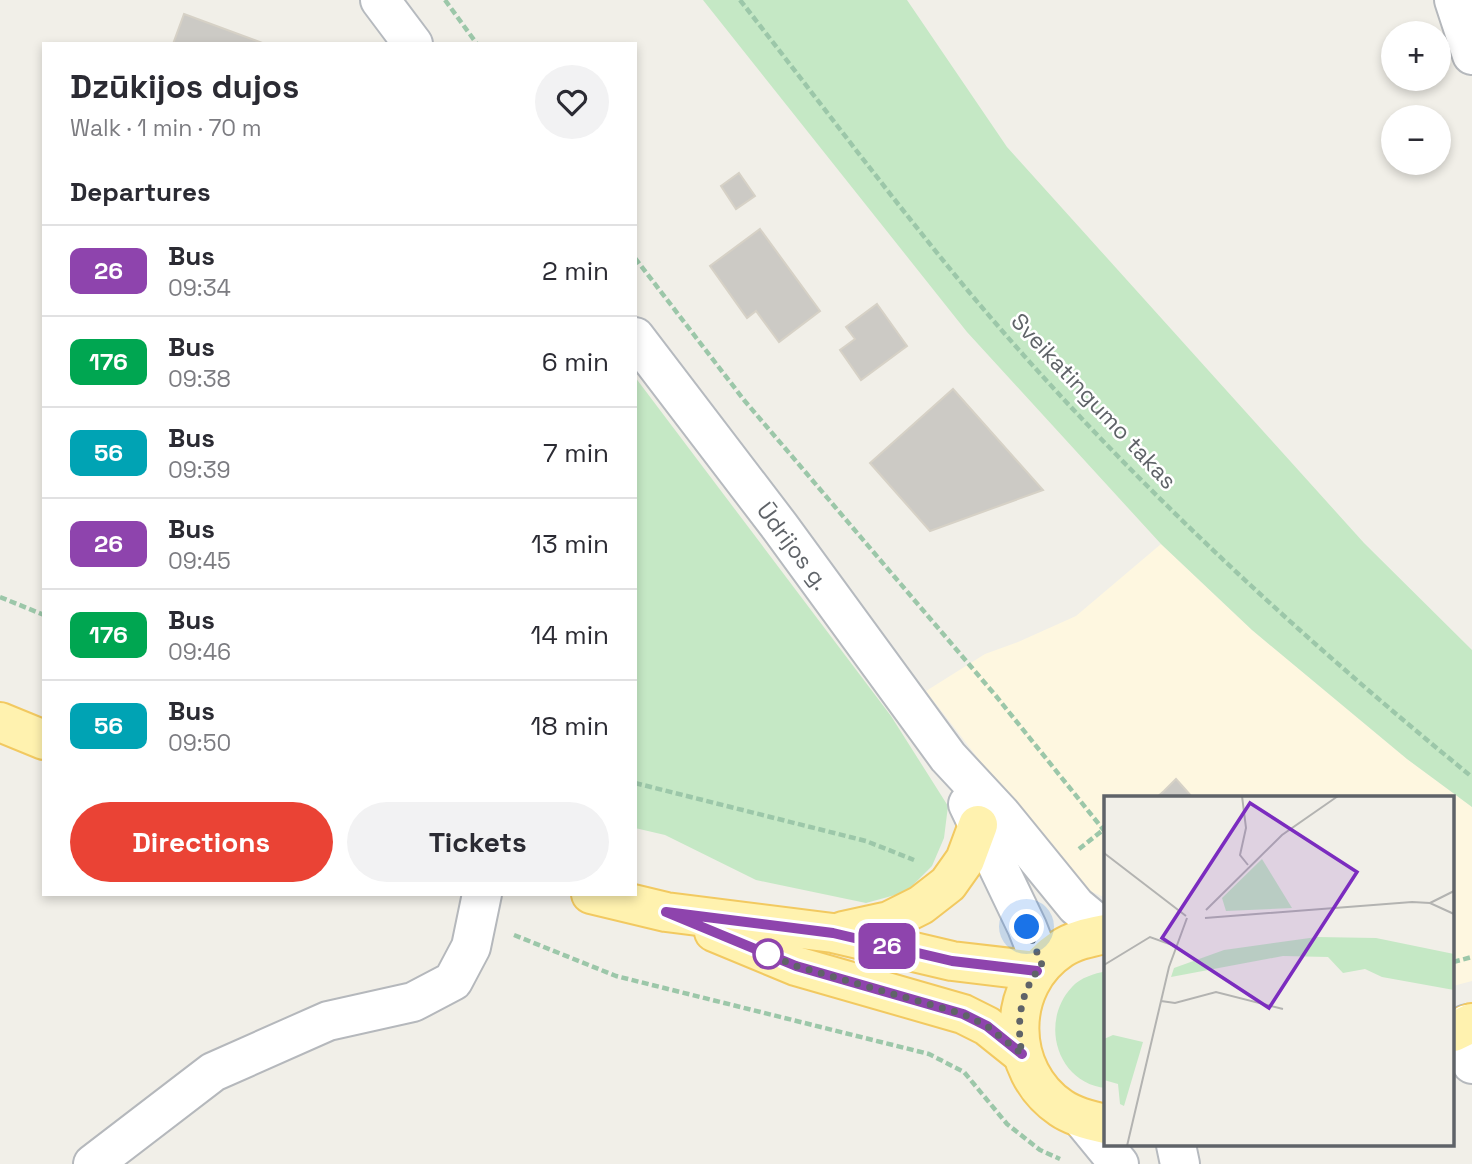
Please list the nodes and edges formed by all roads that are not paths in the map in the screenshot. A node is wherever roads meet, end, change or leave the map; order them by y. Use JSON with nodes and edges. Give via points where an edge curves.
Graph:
{"nodes":[{"id":1,"x":380,"y":0,"type":"edge"},
{"id":2,"x":1454,"y":0,"type":"edge"},
{"id":3,"x":412,"y":42,"type":"edge"},
{"id":4,"x":1472,"y":55,"type":"edge"},
{"id":5,"x":637,"y":340,"type":"edge"},
{"id":6,"x":0,"y":722,"type":"edge"},
{"id":7,"x":42,"y":739,"type":"edge"},
{"id":8,"x":948,"y":757,"type":"junction"},
{"id":9,"x":978,"y":825,"type":"junction"},
{"id":10,"x":599,"y":896,"type":"edge"},
{"id":11,"x":479,"y":909,"type":"edge"},
{"id":12,"x":666,"y":912,"type":"junction"},
{"id":13,"x":1104,"y":931,"type":"edge"},
{"id":14,"x":833,"y":933,"type":"junction"},
{"id":15,"x":1104,"y":933,"type":"edge"},
{"id":16,"x":1040,"y":968,"type":"junction"},
{"id":17,"x":1461,"y":1025,"type":"edge"},
{"id":18,"x":1022,"y":1054,"type":"junction"},
{"id":19,"x":1472,"y":1064,"type":"edge"},
{"id":20,"x":1094,"y":1121,"type":"edge"},
{"id":21,"x":1104,"y":1138,"type":"edge"},
{"id":22,"x":1109,"y":1146,"type":"edge"},
{"id":23,"x":1176,"y":1146,"type":"edge"},
{"id":24,"x":93,"y":1164,"type":"edge"},
{"id":25,"x":1119,"y":1164,"type":"edge"},
{"id":26,"x":1180,"y":1164,"type":"edge"}],
"edges":[{"from":1,"to":3,"type":"main road"},
{"from":2,"to":4,"type":"main road"},
{"from":5,"to":8,"type":"main road","name":"Ūdrijos g."},
{"from":6,"to":7,"type":"main road"},
{"from":8,"to":9,"type":"main road","name":"Ūdrijos g."},
{"from":8,"to":13,"type":"main road","name":"Ūdrijos g.","via":[[1076,906]]},
{"from":9,"to":14,"type":"main road","via":[[965,860],[948,884],[921,905],[889,921]]},
{"from":9,"to":16,"type":"main road","name":"Ūdrijos g.","via":[[1027,927]]},
{"from":10,"to":12,"type":"main road"},
{"from":11,"to":24,"type":"main road","via":[[471,947],[453,981],[413,1002],[328,1021],[213,1072]]},
{"from":12,"to":14,"type":"main road"},
{"from":12,"to":18,"type":"main road","via":[[796,966],[963,1014],[987,1026]]},
{"from":14,"to":16,"type":"main road","via":[[952,961]]},
{"from":15,"to":16,"type":"main road","via":[[1061,949]]},
{"from":16,"to":18,"type":"main road","via":[[1020,1010]]},
{"from":17,"to":19,"type":"main road"},
{"from":18,"to":20,"type":"main road","via":[[1044,1094],[1062,1109]]},
{"from":20,"to":21,"type":"main road"},
{"from":22,"to":25,"type":"main road"},
{"from":23,"to":26,"type":"main road"}]}
